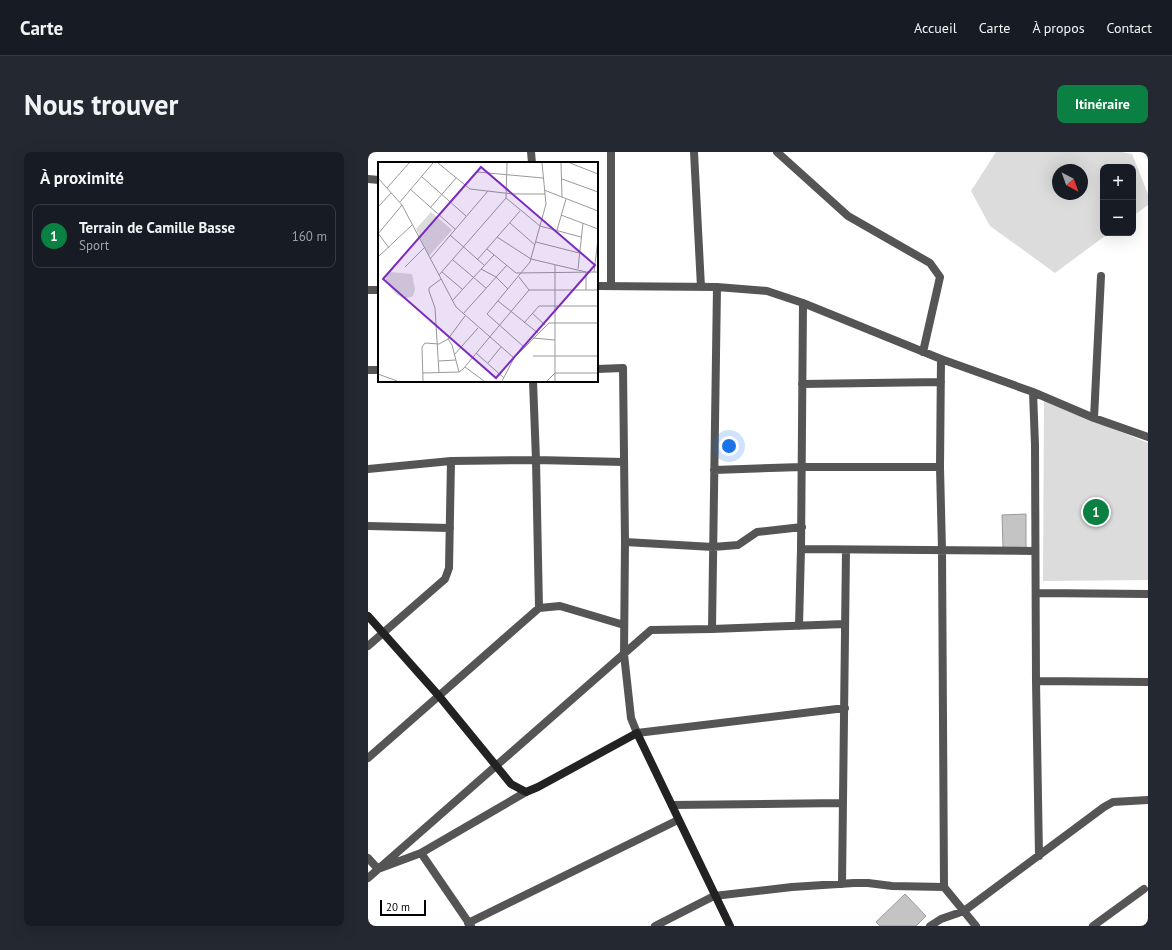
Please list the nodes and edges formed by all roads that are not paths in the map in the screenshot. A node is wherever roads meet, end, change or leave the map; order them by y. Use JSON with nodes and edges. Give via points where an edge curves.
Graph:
{"nodes":[{"id":1,"x":531,"y":152,"type":"edge"},
{"id":2,"x":610,"y":152,"type":"edge"},
{"id":3,"x":694,"y":152,"type":"edge"},
{"id":4,"x":778,"y":152,"type":"edge"},
{"id":5,"x":532,"y":162,"type":"edge"},
{"id":6,"x":368,"y":179,"type":"edge"},
{"id":7,"x":378,"y":180,"type":"edge"},
{"id":8,"x":1101,"y":276,"type":"dead end"},
{"id":9,"x":598,"y":286,"type":"edge"},
{"id":10,"x":611,"y":286,"type":"junction"},
{"id":11,"x":701,"y":287,"type":"junction"},
{"id":12,"x":717,"y":287,"type":"junction"},
{"id":13,"x":803,"y":303,"type":"junction"},
{"id":14,"x":923,"y":352,"type":"junction"},
{"id":15,"x":941,"y":359,"type":"junction"},
{"id":16,"x":598,"y":369,"type":"edge"},
{"id":17,"x":533,"y":382,"type":"edge"},
{"id":18,"x":941,"y":382,"type":"junction"},
{"id":19,"x":802,"y":384,"type":"junction"},
{"id":20,"x":1033,"y":392,"type":"junction"},
{"id":21,"x":1094,"y":418,"type":"junction"},
{"id":22,"x":1148,"y":436,"type":"edge"},
{"id":23,"x":536,"y":460,"type":"junction"},
{"id":24,"x":451,"y":461,"type":"junction"},
{"id":25,"x":624,"y":462,"type":"junction"},
{"id":26,"x":802,"y":467,"type":"junction"},
{"id":27,"x":940,"y":467,"type":"junction"},
{"id":28,"x":368,"y":469,"type":"edge"},
{"id":29,"x":714,"y":470,"type":"junction"},
{"id":30,"x":368,"y":526,"type":"edge"},
{"id":31,"x":802,"y":527,"type":"junction"},
{"id":32,"x":450,"y":528,"type":"junction"},
{"id":33,"x":625,"y":542,"type":"junction"},
{"id":34,"x":713,"y":547,"type":"junction"},
{"id":35,"x":801,"y":549,"type":"junction"},
{"id":36,"x":846,"y":550,"type":"junction"},
{"id":37,"x":942,"y":550,"type":"junction"},
{"id":38,"x":1036,"y":551,"type":"junction"},
{"id":39,"x":1036,"y":593,"type":"junction"},
{"id":40,"x":1148,"y":594,"type":"edge"},
{"id":41,"x":540,"y":608,"type":"junction"},
{"id":42,"x":368,"y":616,"type":"edge"},
{"id":43,"x":845,"y":624,"type":"junction"},
{"id":44,"x":624,"y":625,"type":"junction"},
{"id":45,"x":799,"y":626,"type":"junction"},
{"id":46,"x":712,"y":629,"type":"junction"},
{"id":47,"x":384,"y":633,"type":"junction"},
{"id":48,"x":368,"y":646,"type":"edge"},
{"id":49,"x":624,"y":654,"type":"junction"},
{"id":50,"x":1036,"y":681,"type":"junction"},
{"id":51,"x":1148,"y":682,"type":"edge"},
{"id":52,"x":439,"y":696,"type":"junction"},
{"id":53,"x":845,"y":708,"type":"junction"},
{"id":54,"x":637,"y":733,"type":"junction"},
{"id":55,"x":368,"y":758,"type":"edge"},
{"id":56,"x":495,"y":766,"type":"junction"},
{"id":57,"x":526,"y":792,"type":"junction"},
{"id":58,"x":1148,"y":800,"type":"edge"},
{"id":59,"x":843,"y":803,"type":"junction"},
{"id":60,"x":672,"y":805,"type":"junction"},
{"id":61,"x":678,"y":820,"type":"junction"},
{"id":62,"x":421,"y":853,"type":"junction"},
{"id":63,"x":1039,"y":856,"type":"junction"},
{"id":64,"x":368,"y":858,"type":"edge"},
{"id":65,"x":378,"y":869,"type":"junction"},
{"id":66,"x":368,"y":878,"type":"edge"},
{"id":67,"x":842,"y":884,"type":"junction"},
{"id":68,"x":944,"y":887,"type":"junction"},
{"id":69,"x":1144,"y":889,"type":"dead end"},
{"id":70,"x":714,"y":896,"type":"junction"},
{"id":71,"x":964,"y":911,"type":"junction"},
{"id":72,"x":470,"y":924,"type":"edge"},
{"id":73,"x":655,"y":926,"type":"edge"},
{"id":74,"x":730,"y":926,"type":"edge"},
{"id":75,"x":930,"y":926,"type":"edge"},
{"id":76,"x":976,"y":926,"type":"edge"},
{"id":77,"x":1093,"y":926,"type":"edge"}],
"edges":[{"from":1,"to":5,"type":"street"},
{"from":2,"to":10,"type":"street"},
{"from":3,"to":11,"type":"street"},
{"from":4,"to":14,"type":"street","via":[[848,216],[930,264],[940,277]]},
{"from":6,"to":7,"type":"street"},
{"from":8,"to":21,"type":"street"},
{"from":9,"to":10,"type":"street"},
{"from":10,"to":11,"type":"street"},
{"from":11,"to":12,"type":"street"},
{"from":12,"to":13,"type":"street","via":[[767,291]]},
{"from":12,"to":29,"type":"street"},
{"from":13,"to":14,"type":"street"},
{"from":13,"to":19,"type":"street"},
{"from":14,"to":15,"type":"street"},
{"from":15,"to":18,"type":"street"},
{"from":15,"to":20,"type":"street"},
{"from":16,"to":25,"type":"street","via":[[623,368]]},
{"from":17,"to":23,"type":"street"},
{"from":18,"to":19,"type":"street"},
{"from":18,"to":27,"type":"street"},
{"from":19,"to":26,"type":"street"},
{"from":20,"to":21,"type":"street"},
{"from":20,"to":38,"type":"street"},
{"from":21,"to":22,"type":"street"},
{"from":23,"to":24,"type":"street"},
{"from":23,"to":25,"type":"street"},
{"from":23,"to":41,"type":"street"},
{"from":24,"to":28,"type":"street"},
{"from":24,"to":32,"type":"street"},
{"from":25,"to":33,"type":"street"},
{"from":26,"to":27,"type":"street"},
{"from":26,"to":29,"type":"street"},
{"from":26,"to":31,"type":"street"},
{"from":27,"to":37,"type":"street"},
{"from":29,"to":34,"type":"street"},
{"from":30,"to":32,"type":"street"},
{"from":31,"to":34,"type":"street","via":[[757,532],[738,545]]},
{"from":31,"to":35,"type":"street"},
{"from":32,"to":47,"type":"street","via":[[449,568],[445,579]]},
{"from":33,"to":34,"type":"street"},
{"from":33,"to":44,"type":"street"},
{"from":34,"to":46,"type":"street"},
{"from":35,"to":36,"type":"street"},
{"from":35,"to":45,"type":"street"},
{"from":36,"to":37,"type":"street"},
{"from":36,"to":43,"type":"street"},
{"from":37,"to":38,"type":"street"},
{"from":37,"to":68,"type":"street"},
{"from":38,"to":39,"type":"street"},
{"from":39,"to":40,"type":"street"},
{"from":39,"to":50,"type":"street"},
{"from":41,"to":44,"type":"street","via":[[560,606]]},
{"from":41,"to":52,"type":"street"},
{"from":42,"to":47,"type":"street"},
{"from":43,"to":45,"type":"street"},
{"from":43,"to":53,"type":"street"},
{"from":44,"to":49,"type":"street"},
{"from":45,"to":46,"type":"street"},
{"from":46,"to":49,"type":"street","via":[[651,630]]},
{"from":47,"to":48,"type":"street"},
{"from":47,"to":52,"type":"street"},
{"from":49,"to":54,"type":"street","via":[[631,718]]},
{"from":49,"to":56,"type":"street"},
{"from":50,"to":51,"type":"street"},
{"from":50,"to":63,"type":"street"},
{"from":52,"to":55,"type":"street"},
{"from":52,"to":56,"type":"street"},
{"from":53,"to":54,"type":"street"},
{"from":53,"to":59,"type":"street"},
{"from":54,"to":57,"type":"street"},
{"from":54,"to":60,"type":"street"},
{"from":56,"to":57,"type":"street","via":[[510,784]]},
{"from":56,"to":65,"type":"street"},
{"from":57,"to":62,"type":"street"},
{"from":58,"to":63,"type":"street","via":[[1108,804]]},
{"from":59,"to":60,"type":"street"},
{"from":59,"to":67,"type":"street"},
{"from":60,"to":61,"type":"street"},
{"from":61,"to":70,"type":"street"},
{"from":61,"to":72,"type":"street"},
{"from":62,"to":65,"type":"street"},
{"from":62,"to":72,"type":"street"},
{"from":63,"to":71,"type":"street"},
{"from":64,"to":65,"type":"street"},
{"from":65,"to":66,"type":"street"},
{"from":67,"to":68,"type":"street"},
{"from":67,"to":70,"type":"street"},
{"from":68,"to":71,"type":"street"},
{"from":69,"to":77,"type":"street"},
{"from":70,"to":73,"type":"street"},
{"from":70,"to":74,"type":"street"},
{"from":71,"to":75,"type":"street"},
{"from":71,"to":76,"type":"street"}]}
